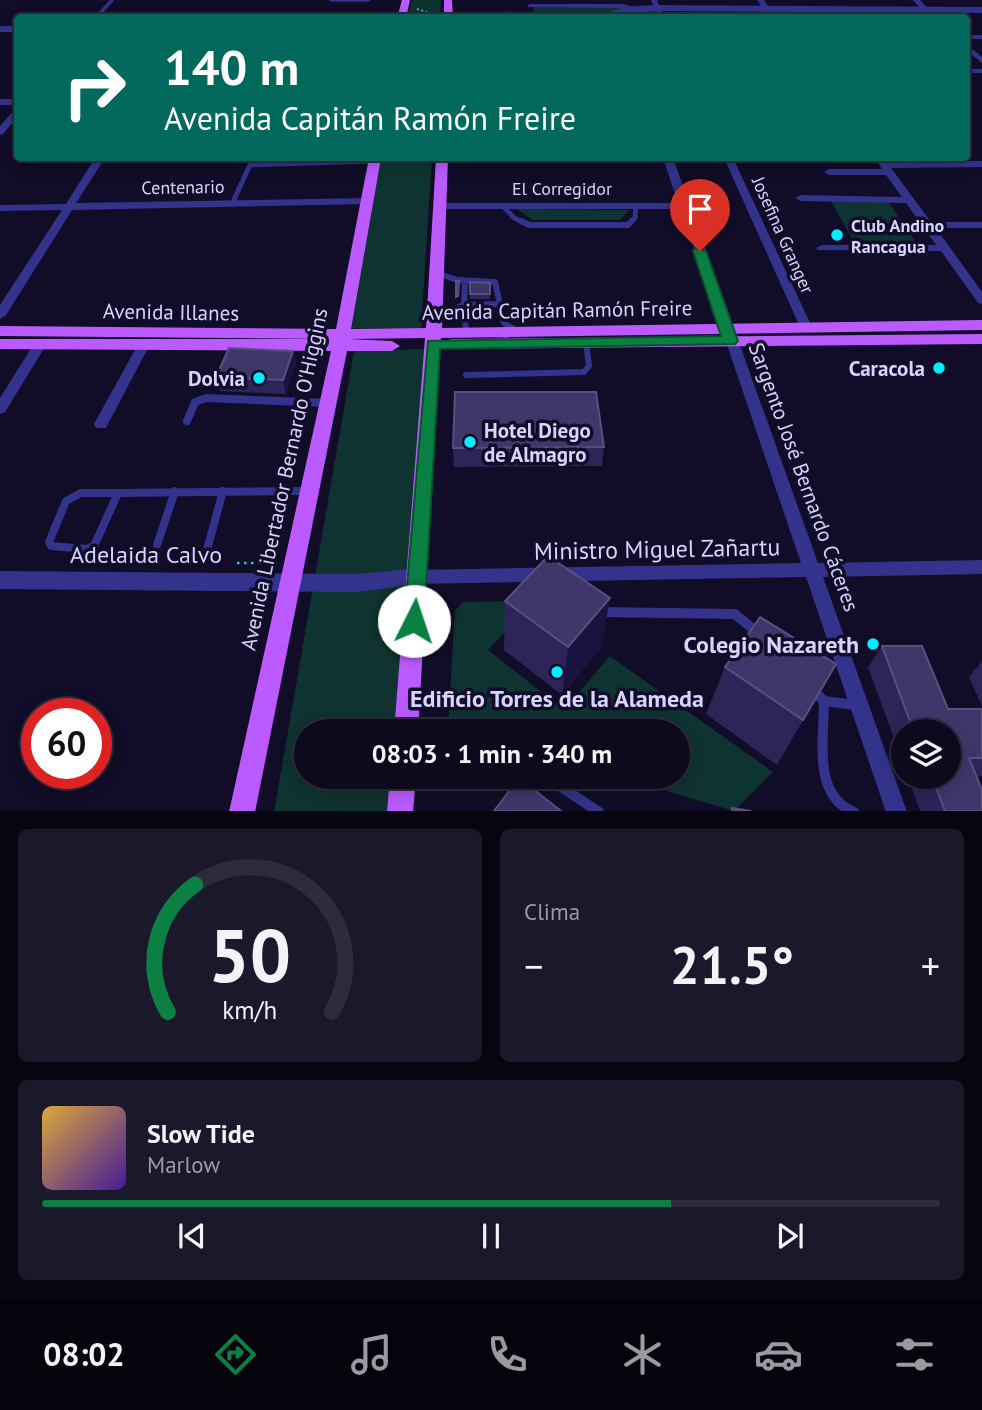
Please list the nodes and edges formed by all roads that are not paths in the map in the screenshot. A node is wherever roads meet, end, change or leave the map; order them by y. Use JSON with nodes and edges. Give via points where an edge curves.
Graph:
{"nodes":[{"id":1,"x":112,"y":0,"type":"edge"},
{"id":2,"x":331,"y":0,"type":"edge"},
{"id":3,"x":369,"y":0,"type":"edge"},
{"id":4,"x":760,"y":0,"type":"edge"},
{"id":5,"x":915,"y":0,"type":"edge"},
{"id":6,"x":529,"y":3,"type":"edge"},
{"id":7,"x":637,"y":9,"type":"junction"},
{"id":8,"x":658,"y":9,"type":"edge"},
{"id":9,"x":926,"y":10,"type":"junction"},
{"id":10,"x":982,"y":10,"type":"edge"},
{"id":11,"x":770,"y":13,"type":"edge"},
{"id":12,"x":100,"y":14,"type":"edge"},
{"id":13,"x":614,"y":14,"type":"edge"},
{"id":14,"x":930,"y":14,"type":"edge"},
{"id":15,"x":974,"y":50,"type":"edge"},
{"id":16,"x":982,"y":61,"type":"edge"},
{"id":17,"x":14,"y":114,"type":"edge"},
{"id":18,"x":0,"y":132,"type":"edge"},
{"id":19,"x":98,"y":161,"type":"edge"},
{"id":20,"x":333,"y":161,"type":"edge"},
{"id":21,"x":374,"y":161,"type":"edge"},
{"id":22,"x":442,"y":161,"type":"edge"},
{"id":23,"x":669,"y":161,"type":"edge"},
{"id":24,"x":730,"y":161,"type":"edge"},
{"id":25,"x":982,"y":164,"type":"edge"},
{"id":26,"x":886,"y":165,"type":"edge"},
{"id":27,"x":829,"y":172,"type":"dead end"},
{"id":28,"x":800,"y":198,"type":"dead end"},
{"id":29,"x":911,"y":200,"type":"junction"},
{"id":30,"x":367,"y":201,"type":"junction"},
{"id":31,"x":232,"y":204,"type":"junction"},
{"id":32,"x":440,"y":206,"type":"junction"},
{"id":33,"x":503,"y":206,"type":"junction"},
{"id":34,"x":636,"y":206,"type":"junction"},
{"id":35,"x":684,"y":206,"type":"junction"},
{"id":36,"x":67,"y":207,"type":"junction"},
{"id":37,"x":0,"y":208,"type":"edge"},
{"id":38,"x":929,"y":225,"type":"junction"},
{"id":39,"x":982,"y":225,"type":"edge"},
{"id":40,"x":822,"y":248,"type":"dead end"},
{"id":41,"x":945,"y":248,"type":"junction"},
{"id":42,"x":437,"y":272,"type":"junction"},
{"id":43,"x":466,"y":281,"type":"junction"},
{"id":44,"x":982,"y":300,"type":"edge"},
{"id":45,"x":501,"y":304,"type":"junction"},
{"id":46,"x":464,"y":305,"type":"junction"},
{"id":47,"x":0,"y":315,"type":"edge"},
{"id":48,"x":982,"y":325,"type":"edge"},
{"id":49,"x":806,"y":327,"type":"junction"},
{"id":50,"x":0,"y":331,"type":"edge"},
{"id":51,"x":434,"y":331,"type":"junction"},
{"id":52,"x":518,"y":331,"type":"junction"},
{"id":53,"x":466,"y":332,"type":"junction"},
{"id":54,"x":728,"y":335,"type":"junction"},
{"id":55,"x":982,"y":339,"type":"edge"},
{"id":56,"x":341,"y":341,"type":"junction"},
{"id":57,"x":586,"y":343,"type":"junction"},
{"id":58,"x":0,"y":344,"type":"edge"},
{"id":59,"x":40,"y":345,"type":"junction"},
{"id":60,"x":143,"y":345,"type":"junction"},
{"id":61,"x":466,"y":375,"type":"dead end"},
{"id":62,"x":328,"y":403,"type":"junction"},
{"id":63,"x":0,"y":409,"type":"edge"},
{"id":64,"x":187,"y":421,"type":"dead end"},
{"id":65,"x":101,"y":424,"type":"dead end"},
{"id":66,"x":175,"y":491,"type":"junction"},
{"id":67,"x":223,"y":491,"type":"junction"},
{"id":68,"x":310,"y":491,"type":"junction"},
{"id":69,"x":118,"y":492,"type":"junction"},
{"id":70,"x":157,"y":545,"type":"dead end"},
{"id":71,"x":208,"y":546,"type":"dead end"},
{"id":72,"x":982,"y":567,"type":"edge"},
{"id":73,"x":815,"y":570,"type":"junction"},
{"id":74,"x":417,"y":577,"type":"junction"},
{"id":75,"x":0,"y":580,"type":"edge"},
{"id":76,"x":289,"y":580,"type":"junction"},
{"id":77,"x":599,"y":611,"type":"edge"},
{"id":78,"x":770,"y":646,"type":"edge"},
{"id":79,"x":806,"y":683,"type":"edge"},
{"id":80,"x":824,"y":701,"type":"junction"},
{"id":81,"x":860,"y":706,"type":"junction"},
{"id":82,"x":407,"y":719,"type":"edge"},
{"id":83,"x":402,"y":789,"type":"edge"},
{"id":84,"x":565,"y":789,"type":"edge"},
{"id":85,"x":242,"y":811,"type":"edge"},
{"id":86,"x":400,"y":811,"type":"edge"},
{"id":87,"x":599,"y":811,"type":"edge"},
{"id":88,"x":854,"y":811,"type":"edge"},
{"id":89,"x":897,"y":811,"type":"edge"}],
"edges":[{"from":1,"to":12,"type":"lane"},
{"from":2,"to":3,"type":"lane"},
{"from":4,"to":11,"type":"street"},
{"from":5,"to":9,"type":"street"},
{"from":6,"to":7,"type":"street"},
{"from":7,"to":8,"type":"street"},
{"from":7,"to":13,"type":"street"},
{"from":8,"to":11,"type":"street"},
{"from":9,"to":10,"type":"street"},
{"from":9,"to":11,"type":"street"},
{"from":9,"to":14,"type":"street"},
{"from":15,"to":16,"type":"street"},
{"from":17,"to":18,"type":"street"},
{"from":19,"to":36,"type":"street"},
{"from":20,"to":31,"type":"lane","via":[[250,165]]},
{"from":21,"to":30,"type":"main road","name":"Avenida Libertador Bernardo O'Higgins"},
{"from":22,"to":32,"type":"main road"},
{"from":23,"to":35,"type":"street","name":"Sargento José Bernardo Cáceres"},
{"from":24,"to":49,"type":"street","name":"Josefina Granger"},
{"from":25,"to":26,"type":"street"},
{"from":26,"to":27,"type":"street"},
{"from":26,"to":29,"type":"street"},
{"from":28,"to":29,"type":"street"},
{"from":29,"to":38,"type":"street"},
{"from":30,"to":31,"type":"street","name":"Centenario"},
{"from":30,"to":56,"type":"main road","name":"Avenida Libertador Bernardo O'Higgins"},
{"from":31,"to":36,"type":"street","name":"Centenario"},
{"from":32,"to":33,"type":"street","name":"El Corregidor"},
{"from":32,"to":42,"type":"main road"},
{"from":33,"to":34,"type":"street","name":"El Corregidor"},
{"from":33,"to":34,"type":"lane","via":[[529,225],[628,225],[635,218]]},
{"from":34,"to":35,"type":"street","name":"El Corregidor"},
{"from":35,"to":54,"type":"street","name":"Sargento José Bernardo Cáceres"},
{"from":36,"to":37,"type":"street","name":"Centenario"},
{"from":36,"to":47,"type":"street"},
{"from":38,"to":39,"type":"street"},
{"from":38,"to":41,"type":"street"},
{"from":40,"to":41,"type":"street"},
{"from":41,"to":44,"type":"street"},
{"from":42,"to":43,"type":"lane"},
{"from":42,"to":51,"type":"main road"},
{"from":43,"to":45,"type":"lane","via":[[495,282]]},
{"from":43,"to":46,"type":"lane"},
{"from":45,"to":46,"type":"lane"},
{"from":45,"to":52,"type":"lane","via":[[504,323]]},
{"from":46,"to":51,"type":"lane"},
{"from":46,"to":53,"type":"lane"},
{"from":48,"to":49,"type":"main road","name":"Avenida Capitán Ramón Freire"},
{"from":49,"to":54,"type":"main road","name":"Avenida Capitán Ramón Freire"},
{"from":50,"to":56,"type":"main road","name":"Avenida Illanes"},
{"from":51,"to":53,"type":"main road","name":"Avenida Capitán Ramón Freire"},
{"from":51,"to":56,"type":"main road","name":"Avenida Capitán Ramón Freire"},
{"from":51,"to":57,"type":"main road","name":"Avenida Capitán Ramón Freire"},
{"from":51,"to":74,"type":"main road"},
{"from":52,"to":53,"type":"main road","name":"Avenida Capitán Ramón Freire"},
{"from":52,"to":54,"type":"main road","name":"Avenida Capitán Ramón Freire"},
{"from":54,"to":55,"type":"main road","name":"Avenida Capitán Ramón Freire"},
{"from":54,"to":57,"type":"main road","name":"Avenida Capitán Ramón Freire"},
{"from":54,"to":73,"type":"street","name":"Sargento José Bernardo Cáceres"},
{"from":56,"to":60,"type":"main road","name":"Avenida Illanes"},
{"from":56,"to":62,"type":"main road","name":"Avenida Libertador Bernardo O'Higgins"},
{"from":57,"to":61,"type":"lane","via":[[589,366],[584,372]]},
{"from":58,"to":59,"type":"main road","name":"Avenida Illanes"},
{"from":59,"to":60,"type":"main road","name":"Avenida Illanes"},
{"from":59,"to":63,"type":"street"},
{"from":60,"to":65,"type":"street"},
{"from":62,"to":64,"type":"lane","via":[[206,398],[195,401]]},
{"from":62,"to":68,"type":"main road","name":"Avenida Libertador Bernardo O'Higgins"},
{"from":66,"to":67,"type":"lane"},
{"from":66,"to":69,"type":"lane"},
{"from":66,"to":70,"type":"lane"},
{"from":67,"to":68,"type":"lane"},
{"from":67,"to":71,"type":"lane"},
{"from":68,"to":76,"type":"main road","name":"Avenida Libertador Bernardo O'Higgins"},
{"from":69,"to":69,"type":"lane","via":[[94,546],[51,546],[66,501],[81,493]]},
{"from":72,"to":73,"type":"street","name":"Ministro Miguel Zañartu"},
{"from":73,"to":74,"type":"street","name":"Ministro Miguel Zañartu"},
{"from":73,"to":81,"type":"street","name":"Sargento José Bernardo Cáceres"},
{"from":74,"to":76,"type":"street","name":"Adelaida Calvo","via":[[358,583]]},
{"from":74,"to":82,"type":"main road"},
{"from":75,"to":76,"type":"street","name":"Adelaida Calvo"},
{"from":76,"to":85,"type":"main road","name":"Avenida Libertador Bernardo O'Higgins"},
{"from":77,"to":78,"type":"lane","via":[[735,614]]},
{"from":79,"to":80,"type":"lane"},
{"from":80,"to":81,"type":"lane"},
{"from":80,"to":88,"type":"lane","via":[[825,784],[839,806]]},
{"from":81,"to":89,"type":"street","name":"Sargento José Bernardo Cáceres"},
{"from":83,"to":86,"type":"main road"},
{"from":84,"to":87,"type":"lane"}]}
